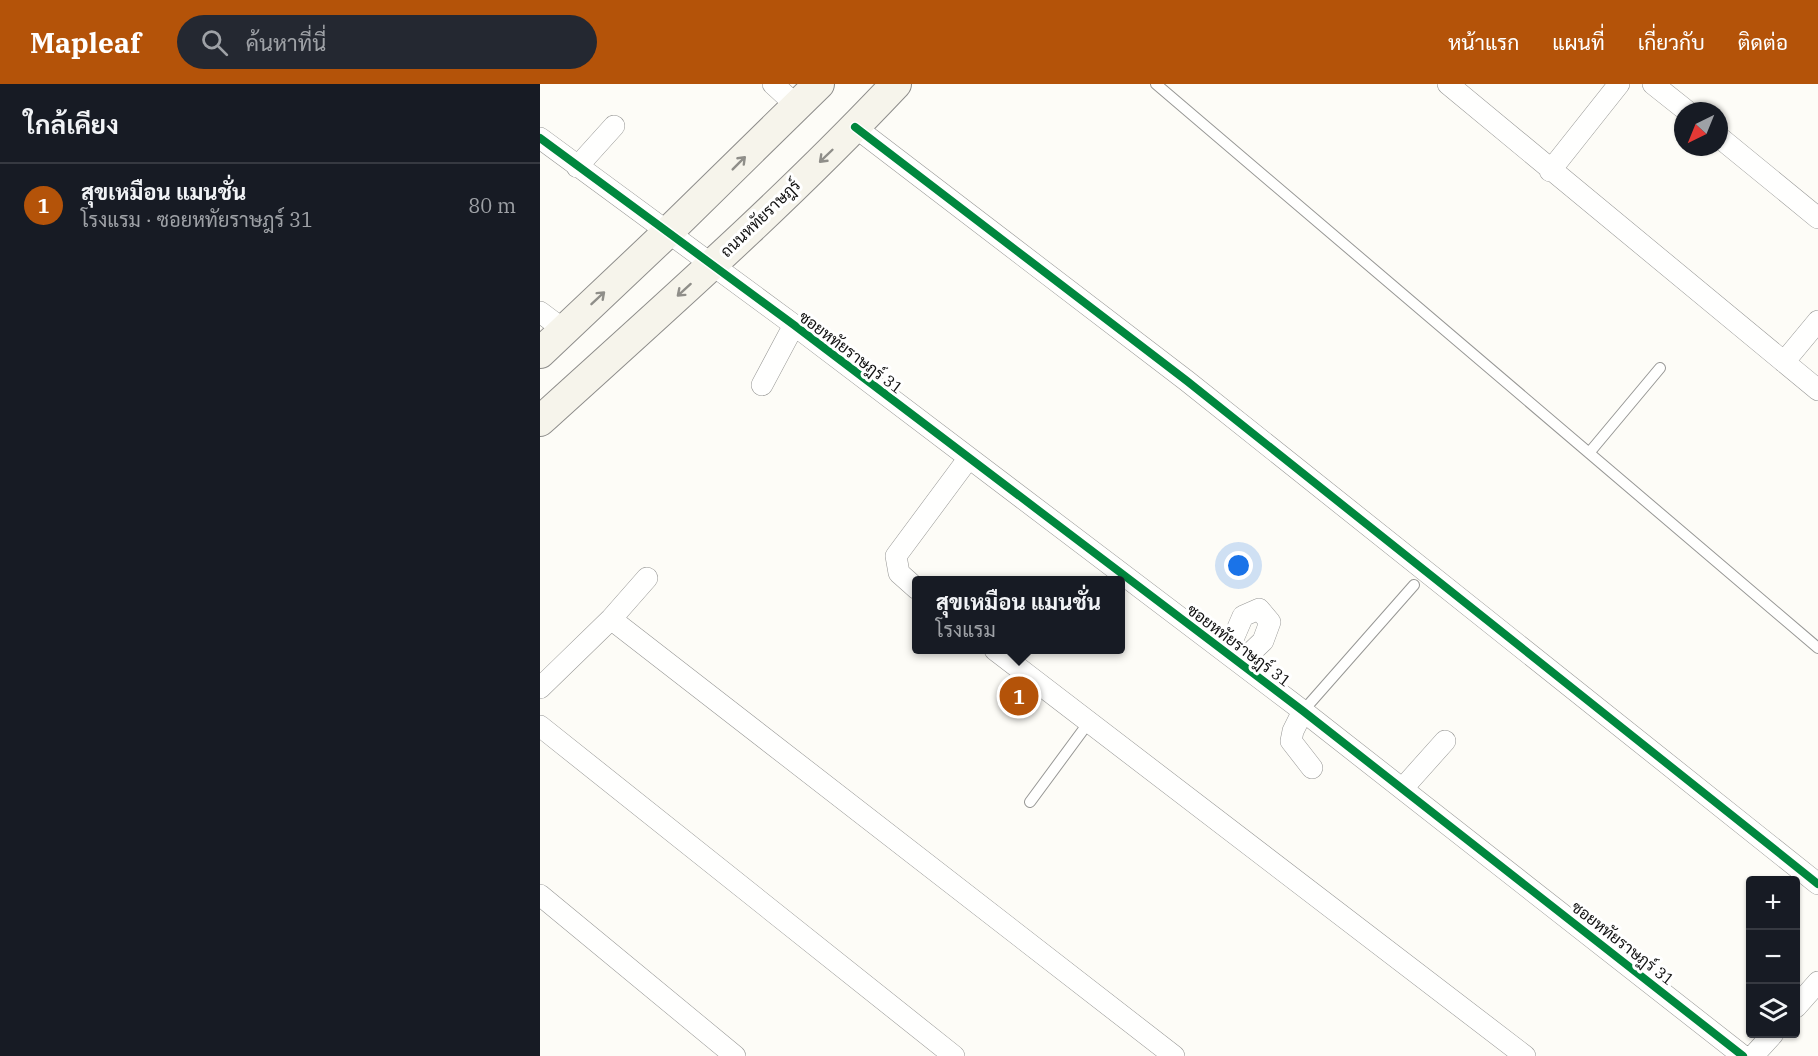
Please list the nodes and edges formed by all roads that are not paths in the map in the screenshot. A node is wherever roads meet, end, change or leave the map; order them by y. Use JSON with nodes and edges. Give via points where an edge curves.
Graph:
{"nodes":[{"id":1,"x":773,"y":84,"type":"edge"},
{"id":2,"x":819,"y":84,"type":"edge"},
{"id":3,"x":896,"y":84,"type":"edge"},
{"id":4,"x":1156,"y":84,"type":"edge"},
{"id":5,"x":1448,"y":84,"type":"edge"},
{"id":6,"x":1619,"y":84,"type":"edge"},
{"id":7,"x":1653,"y":84,"type":"edge"},
{"id":8,"x":1676,"y":102,"type":"edge"},
{"id":9,"x":797,"y":106,"type":"junction"},
{"id":10,"x":614,"y":126,"type":"dead end"},
{"id":11,"x":855,"y":127,"type":"junction"},
{"id":12,"x":540,"y":138,"type":"edge"},
{"id":13,"x":1728,"y":144,"type":"edge"},
{"id":14,"x":577,"y":167,"type":"junction"},
{"id":15,"x":1550,"y":171,"type":"junction"},
{"id":16,"x":1818,"y":218,"type":"edge"},
{"id":17,"x":668,"y":232,"type":"junction"},
{"id":18,"x":712,"y":265,"type":"junction"},
{"id":19,"x":540,"y":312,"type":"edge"},
{"id":20,"x":1818,"y":321,"type":"edge"},
{"id":21,"x":794,"y":325,"type":"junction"},
{"id":22,"x":564,"y":330,"type":"junction"},
{"id":23,"x":540,"y":353,"type":"edge"},
{"id":24,"x":1784,"y":362,"type":"junction"},
{"id":25,"x":1660,"y":368,"type":"dead end"},
{"id":26,"x":762,"y":385,"type":"dead end"},
{"id":27,"x":1818,"y":390,"type":"edge"},
{"id":28,"x":540,"y":421,"type":"edge"},
{"id":29,"x":1590,"y":453,"type":"junction"},
{"id":30,"x":968,"y":459,"type":"junction"},
{"id":31,"x":1124,"y":576,"type":"edge"},
{"id":32,"x":1125,"y":576,"type":"edge"},
{"id":33,"x":647,"y":578,"type":"dead end"},
{"id":34,"x":912,"y":585,"type":"edge"},
{"id":35,"x":1414,"y":585,"type":"dead end"},
{"id":36,"x":611,"y":619,"type":"junction"},
{"id":37,"x":1818,"y":648,"type":"edge"},
{"id":38,"x":1000,"y":654,"type":"edge"},
{"id":39,"x":540,"y":688,"type":"edge"},
{"id":40,"x":1303,"y":711,"type":"junction"},
{"id":41,"x":1089,"y":722,"type":"junction"},
{"id":42,"x":540,"y":726,"type":"edge"},
{"id":43,"x":1445,"y":741,"type":"dead end"},
{"id":44,"x":1312,"y":768,"type":"dead end"},
{"id":45,"x":1403,"y":788,"type":"junction"},
{"id":46,"x":1030,"y":802,"type":"dead end"},
{"id":47,"x":1818,"y":884,"type":"edge"},
{"id":48,"x":540,"y":895,"type":"edge"},
{"id":49,"x":1818,"y":982,"type":"edge"},
{"id":50,"x":1800,"y":1002,"type":"edge"},
{"id":51,"x":1769,"y":1038,"type":"edge"},
{"id":52,"x":735,"y":1056,"type":"edge"},
{"id":53,"x":954,"y":1056,"type":"edge"},
{"id":54,"x":1174,"y":1056,"type":"edge"},
{"id":55,"x":1525,"y":1056,"type":"edge"},
{"id":56,"x":1743,"y":1056,"type":"edge"},
{"id":57,"x":1753,"y":1056,"type":"edge"}],
"edges":[{"from":1,"to":9,"type":"street"},
{"from":2,"to":9,"type":"main road"},
{"from":3,"to":11,"type":"main road","name":"ถนนหทัยราษฎร์"},
{"from":4,"to":29,"type":"lane"},
{"from":5,"to":15,"type":"street"},
{"from":6,"to":15,"type":"street"},
{"from":7,"to":8,"type":"street"},
{"from":17,"to":9,"type":"main road","one_way":true},
{"from":10,"to":14,"type":"street"},
{"from":11,"to":18,"type":"main road","name":"ถนนหทัยราษฎร์","one_way":true},
{"from":11,"to":47,"type":"street","via":[[1205,396]]},
{"from":12,"to":14,"type":"street","name":"ซอยหทัยราษฎร์ 31"},
{"from":13,"to":16,"type":"street"},
{"from":14,"to":17,"type":"street","name":"ซอยหทัยราษฎร์ 31"},
{"from":15,"to":24,"type":"street"},
{"from":17,"to":18,"type":"street","name":"ซอยหทัยราษฎร์ 31"},
{"from":22,"to":17,"type":"main road","one_way":true},
{"from":18,"to":21,"type":"street","name":"ซอยหทัยราษฎร์ 31"},
{"from":18,"to":28,"type":"main road","name":"ถนนหทัยราษฎร์","one_way":true},
{"from":19,"to":22,"type":"street"},
{"from":20,"to":24,"type":"street"},
{"from":21,"to":26,"type":"street"},
{"from":21,"to":30,"type":"street","name":"ซอยหทัยราษฎร์ 31"},
{"from":22,"to":23,"type":"main road"},
{"from":24,"to":27,"type":"street"},
{"from":25,"to":29,"type":"lane"},
{"from":29,"to":37,"type":"lane"},
{"from":30,"to":31,"type":"street","name":"ซอยหทัยราษฎร์ 31"},
{"from":30,"to":34,"type":"street","via":[[896,556],[899,573]]},
{"from":32,"to":40,"type":"street","name":"ซอยหทัยราษฎร์ 31"},
{"from":33,"to":36,"type":"street"},
{"from":35,"to":40,"type":"lane"},
{"from":36,"to":39,"type":"street"},
{"from":36,"to":54,"type":"street"},
{"from":38,"to":41,"type":"street"},
{"from":40,"to":44,"type":"street","via":[[1291,741]]},
{"from":40,"to":45,"type":"street","name":"ซอยหทัยราษฎร์ 31"},
{"from":41,"to":46,"type":"lane"},
{"from":41,"to":55,"type":"street"},
{"from":42,"to":53,"type":"street"},
{"from":43,"to":45,"type":"street"},
{"from":45,"to":56,"type":"street","name":"ซอยหทัยราษฎร์ 31"},
{"from":48,"to":52,"type":"street"},
{"from":49,"to":50,"type":"street"},
{"from":51,"to":57,"type":"street"}]}
